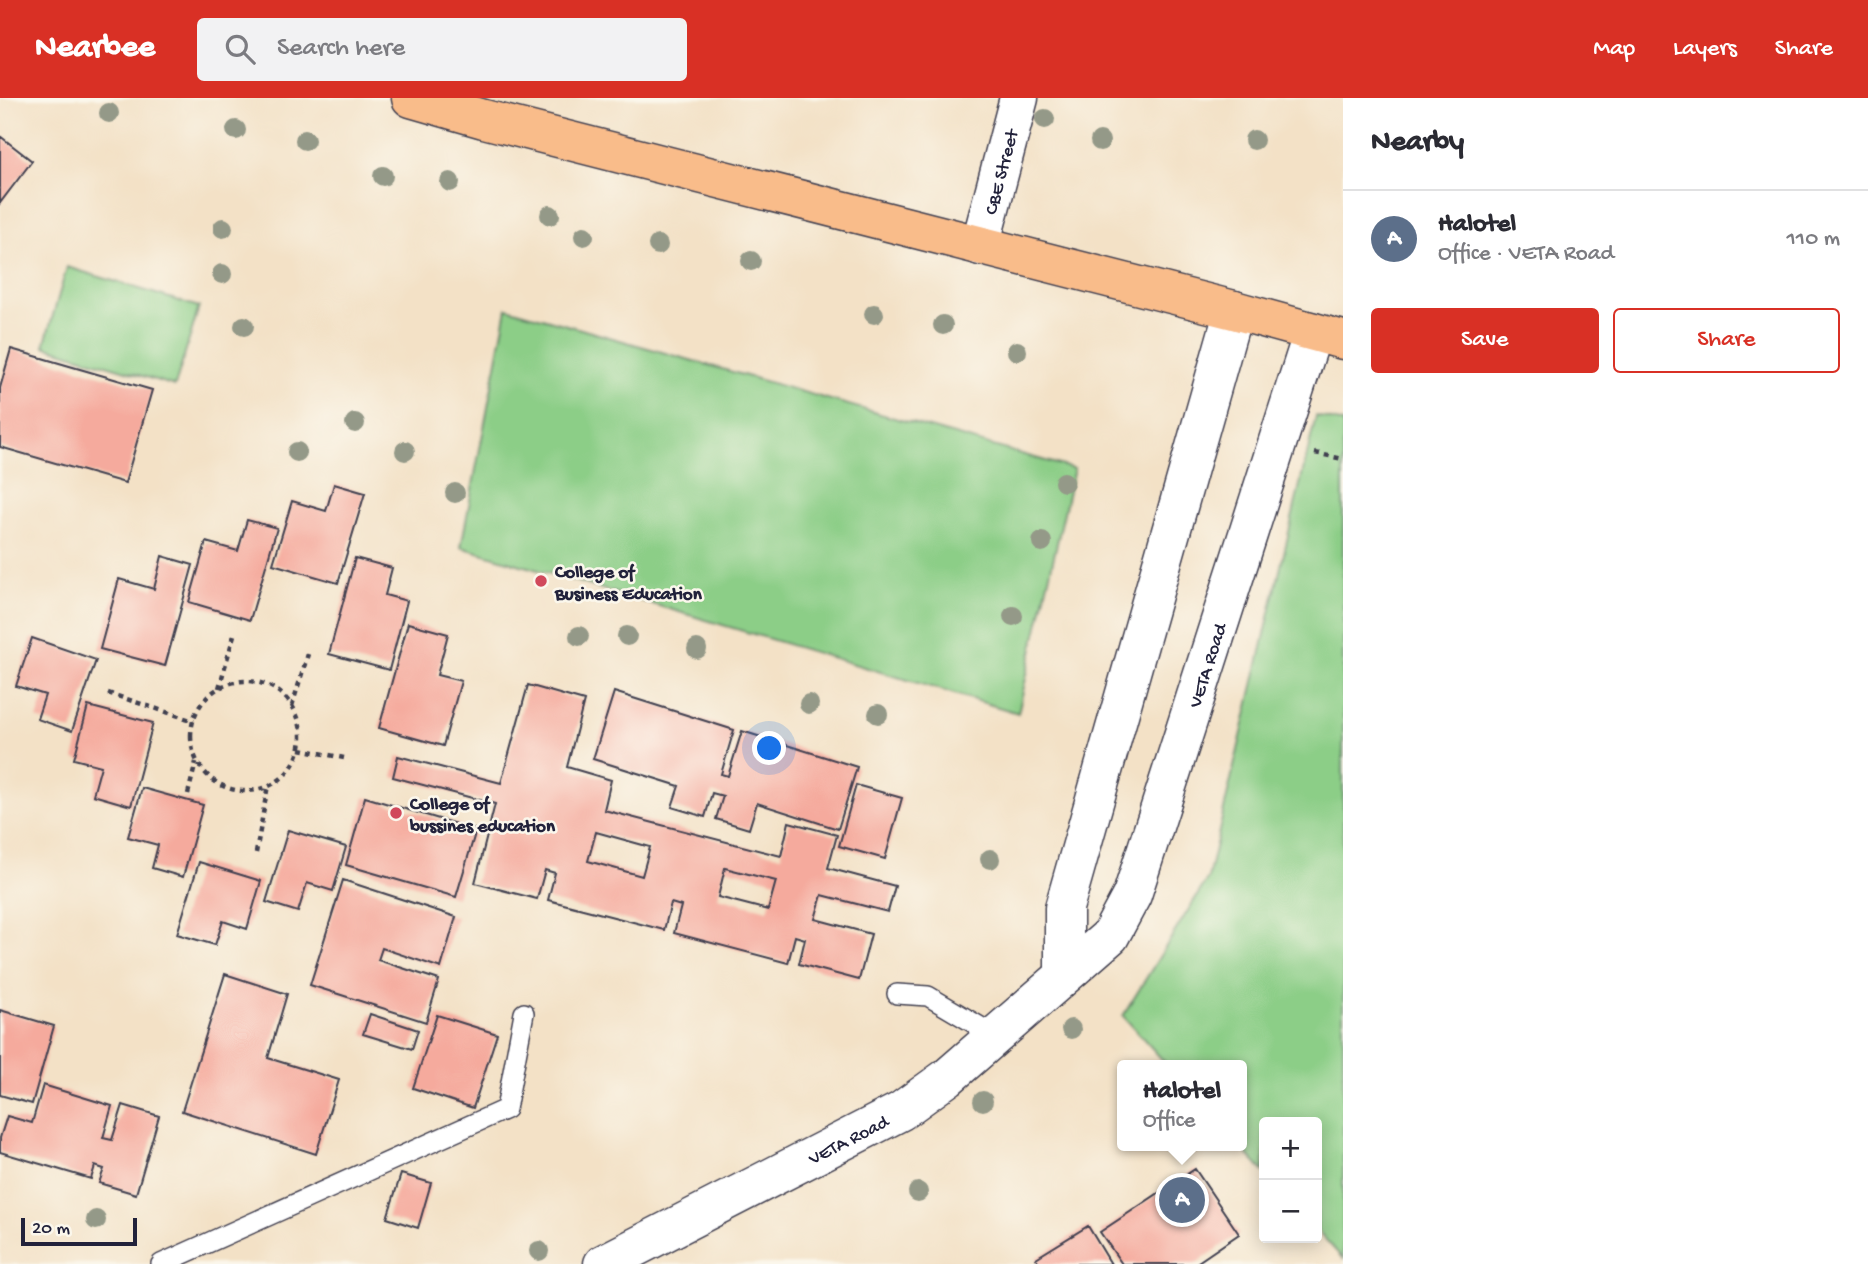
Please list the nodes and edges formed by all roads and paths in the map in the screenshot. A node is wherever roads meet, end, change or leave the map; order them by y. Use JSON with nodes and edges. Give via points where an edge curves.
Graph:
{"nodes":[{"id":1,"x":411,"y":98,"type":"edge"},
{"id":2,"x":1019,"y":98,"type":"edge"},
{"id":3,"x":980,"y":246,"type":"junction"},
{"id":4,"x":1234,"y":310,"type":"junction"},
{"id":5,"x":1328,"y":336,"type":"edge"},
{"id":6,"x":234,"y":635,"type":"dead end"},
{"id":7,"x":308,"y":654,"type":"dead end"},
{"id":8,"x":219,"y":688,"type":"junction"},
{"id":9,"x":108,"y":693,"type":"dead end"},
{"id":10,"x":292,"y":707,"type":"junction"},
{"id":11,"x":194,"y":721,"type":"junction"},
{"id":12,"x":300,"y":749,"type":"junction"},
{"id":13,"x":344,"y":758,"type":"dead end"},
{"id":14,"x":196,"y":761,"type":"junction"},
{"id":15,"x":268,"y":785,"type":"junction"},
{"id":16,"x":188,"y":794,"type":"dead end"},
{"id":17,"x":256,"y":853,"type":"dead end"},
{"id":18,"x":1064,"y":974,"type":"junction"},
{"id":19,"x":897,"y":994,"type":"dead end"},
{"id":20,"x":524,"y":1013,"type":"dead end"},
{"id":21,"x":994,"y":1035,"type":"junction"},
{"id":22,"x":161,"y":1264,"type":"edge"},
{"id":23,"x":603,"y":1264,"type":"edge"}],
"edges":[{"from":1,"to":3,"type":"highway"},
{"from":2,"to":3,"type":"street","name":"CBE Street"},
{"from":3,"to":4,"type":"highway"},
{"from":4,"to":5,"type":"highway"},
{"from":4,"to":18,"type":"street","via":[[1063,908]]},
{"from":5,"to":18,"type":"street","name":"VETA Road","via":[[1132,895],[1110,936]]},
{"from":6,"to":8,"type":"path"},
{"from":7,"to":10,"type":"path"},
{"from":8,"to":10,"type":"path","via":[[228,682],[260,681],[288,698]]},
{"from":8,"to":11,"type":"path","via":[[202,701]]},
{"from":9,"to":11,"type":"path"},
{"from":10,"to":12,"type":"path","via":[[302,726]]},
{"from":11,"to":14,"type":"path","via":[[190,730]]},
{"from":12,"to":13,"type":"path"},
{"from":12,"to":15,"type":"path","via":[[299,758],[279,782]]},
{"from":14,"to":15,"type":"path","via":[[218,784],[248,792]]},
{"from":14,"to":16,"type":"path"},
{"from":15,"to":17,"type":"path"},
{"from":18,"to":21,"type":"street","name":"VETA Road"},
{"from":19,"to":21,"type":"lane","via":[[928,996]]},
{"from":20,"to":22,"type":"lane","via":[[506,1109]]},
{"from":21,"to":23,"type":"street","name":"VETA Road","via":[[901,1111]]}]}
